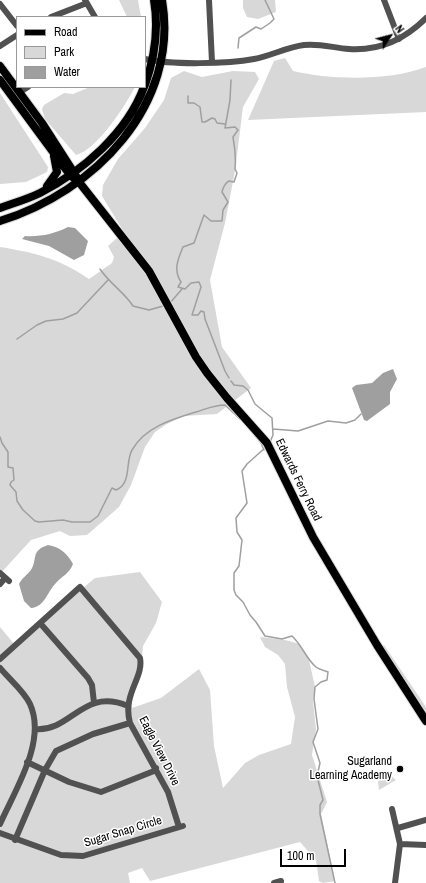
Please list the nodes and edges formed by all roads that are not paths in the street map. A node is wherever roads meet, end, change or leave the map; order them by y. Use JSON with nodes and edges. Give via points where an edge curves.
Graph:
{"nodes":[{"id":1,"x":154,"y":0,"type":"edge"},
{"id":2,"x":162,"y":0,"type":"edge"},
{"id":3,"x":209,"y":0,"type":"edge"},
{"id":4,"x":384,"y":0,"type":"edge"},
{"id":5,"x":86,"y":2,"type":"edge"},
{"id":6,"x":0,"y":4,"type":"edge"},
{"id":7,"x":53,"y":16,"type":"edge"},
{"id":8,"x":94,"y":16,"type":"edge"},
{"id":9,"x":426,"y":18,"type":"edge"},
{"id":10,"x":16,"y":25,"type":"edge"},
{"id":11,"x":16,"y":36,"type":"edge"},
{"id":12,"x":399,"y":39,"type":"junction"},
{"id":13,"x":0,"y":46,"type":"edge"},
{"id":14,"x":153,"y":60,"type":"edge"},
{"id":15,"x":212,"y":62,"type":"junction"},
{"id":16,"x":0,"y":66,"type":"edge"},
{"id":17,"x":0,"y":80,"type":"edge"},
{"id":18,"x":146,"y":83,"type":"edge"},
{"id":19,"x":16,"y":87,"type":"edge"},
{"id":20,"x":17,"y":88,"type":"edge"},
{"id":21,"x":26,"y":88,"type":"edge"},
{"id":22,"x":144,"y":88,"type":"edge"},
{"id":23,"x":20,"y":92,"type":"junction"},
{"id":24,"x":49,"y":146,"type":"junction"},
{"id":25,"x":72,"y":173,"type":"junction"},
{"id":26,"x":79,"y":182,"type":"junction"},
{"id":27,"x":42,"y":192,"type":"junction"},
{"id":28,"x":0,"y":208,"type":"edge"},
{"id":29,"x":0,"y":221,"type":"edge"},
{"id":30,"x":5,"y":577,"type":"edge"},
{"id":31,"x":0,"y":584,"type":"edge"},
{"id":32,"x":40,"y":623,"type":"junction"},
{"id":33,"x":0,"y":659,"type":"edge"},
{"id":34,"x":0,"y":668,"type":"edge"},
{"id":35,"x":94,"y":703,"type":"junction"},
{"id":36,"x":128,"y":706,"type":"junction"},
{"id":37,"x":426,"y":721,"type":"edge"},
{"id":38,"x":130,"y":723,"type":"junction"},
{"id":39,"x":35,"y":729,"type":"junction"},
{"id":40,"x":27,"y":762,"type":"junction"},
{"id":41,"x":156,"y":768,"type":"junction"},
{"id":42,"x":45,"y":770,"type":"junction"},
{"id":43,"x":392,"y":809,"type":"dead end"},
{"id":44,"x":426,"y":820,"type":"edge"},
{"id":45,"x":0,"y":824,"type":"edge"},
{"id":46,"x":181,"y":827,"type":"joint"},
{"id":47,"x":398,"y":828,"type":"junction"},
{"id":48,"x":0,"y":834,"type":"edge"},
{"id":49,"x":16,"y":840,"type":"junction"},
{"id":50,"x":400,"y":844,"type":"junction"},
{"id":51,"x":426,"y":845,"type":"edge"},
{"id":52,"x":282,"y":881,"type":"dead end"},
{"id":53,"x":274,"y":883,"type":"edge"},
{"id":54,"x":395,"y":883,"type":"edge"}],
"edges":[{"from":1,"to":14,"type":"main road","via":[[156,35]]},
{"from":2,"to":14,"type":"main road","via":[[165,27]]},
{"from":3,"to":15,"type":"street"},
{"from":4,"to":12,"type":"street"},
{"from":5,"to":7,"type":"street"},
{"from":5,"to":8,"type":"street"},
{"from":6,"to":10,"type":"street"},
{"from":9,"to":12,"type":"street"},
{"from":11,"to":13,"type":"street"},
{"from":12,"to":15,"type":"street","via":[[370,48],[306,45],[254,59]]},
{"from":14,"to":15,"type":"street"},
{"from":14,"to":18,"type":"main road"},
{"from":14,"to":26,"type":"main road","via":[[149,99],[126,137]]},
{"from":16,"to":19,"type":"main road"},
{"from":17,"to":24,"type":"main road"},
{"from":20,"to":23,"type":"main road"},
{"from":21,"to":23,"type":"street"},
{"from":22,"to":25,"type":"main road","via":[[118,131]]},
{"from":23,"to":25,"type":"main road"},
{"from":24,"to":25,"type":"main road"},
{"from":24,"to":27,"type":"main road","via":[[55,158],[57,172]]},
{"from":25,"to":26,"type":"main road","name":"Edwards Ferry Road"},
{"from":25,"to":27,"type":"main road"},
{"from":26,"to":29,"type":"main road","via":[[43,205]]},
{"from":26,"to":37,"type":"main road","name":"Edwards Ferry Road","via":[[149,271],[207,373],[268,445],[313,537]]},
{"from":27,"to":28,"type":"main road"},
{"from":30,"to":31,"type":"street"},
{"from":32,"to":33,"type":"street"},
{"from":32,"to":35,"type":"street","via":[[88,678],[92,685]]},
{"from":32,"to":36,"type":"street","name":"Eagle View Drive","via":[[80,588],[140,658],[140,667]]},
{"from":34,"to":39,"type":"street","via":[[30,704]]},
{"from":35,"to":36,"type":"street","via":[[111,700]]},
{"from":35,"to":39,"type":"street","via":[[56,725],[43,730]]},
{"from":36,"to":38,"type":"street","name":"Eagle View Drive"},
{"from":38,"to":41,"type":"street","name":"Eagle View Drive"},
{"from":38,"to":42,"type":"street","via":[[93,734],[62,748],[54,754]]},
{"from":39,"to":40,"type":"street"},
{"from":40,"to":42,"type":"street"},
{"from":40,"to":45,"type":"street"},
{"from":41,"to":42,"type":"street","via":[[154,772],[101,792],[69,782]]},
{"from":41,"to":46,"type":"street","name":"Eagle View Drive"},
{"from":42,"to":49,"type":"street"},
{"from":43,"to":47,"type":"street"},
{"from":44,"to":47,"type":"street"},
{"from":46,"to":49,"type":"street","name":"Sugar Snap Circle","via":[[83,856],[61,855]]},
{"from":47,"to":50,"type":"street"},
{"from":48,"to":49,"type":"street","name":"Sugar Snap Circle"},
{"from":50,"to":51,"type":"street"},
{"from":50,"to":54,"type":"street"},
{"from":52,"to":53,"type":"street"}]}
